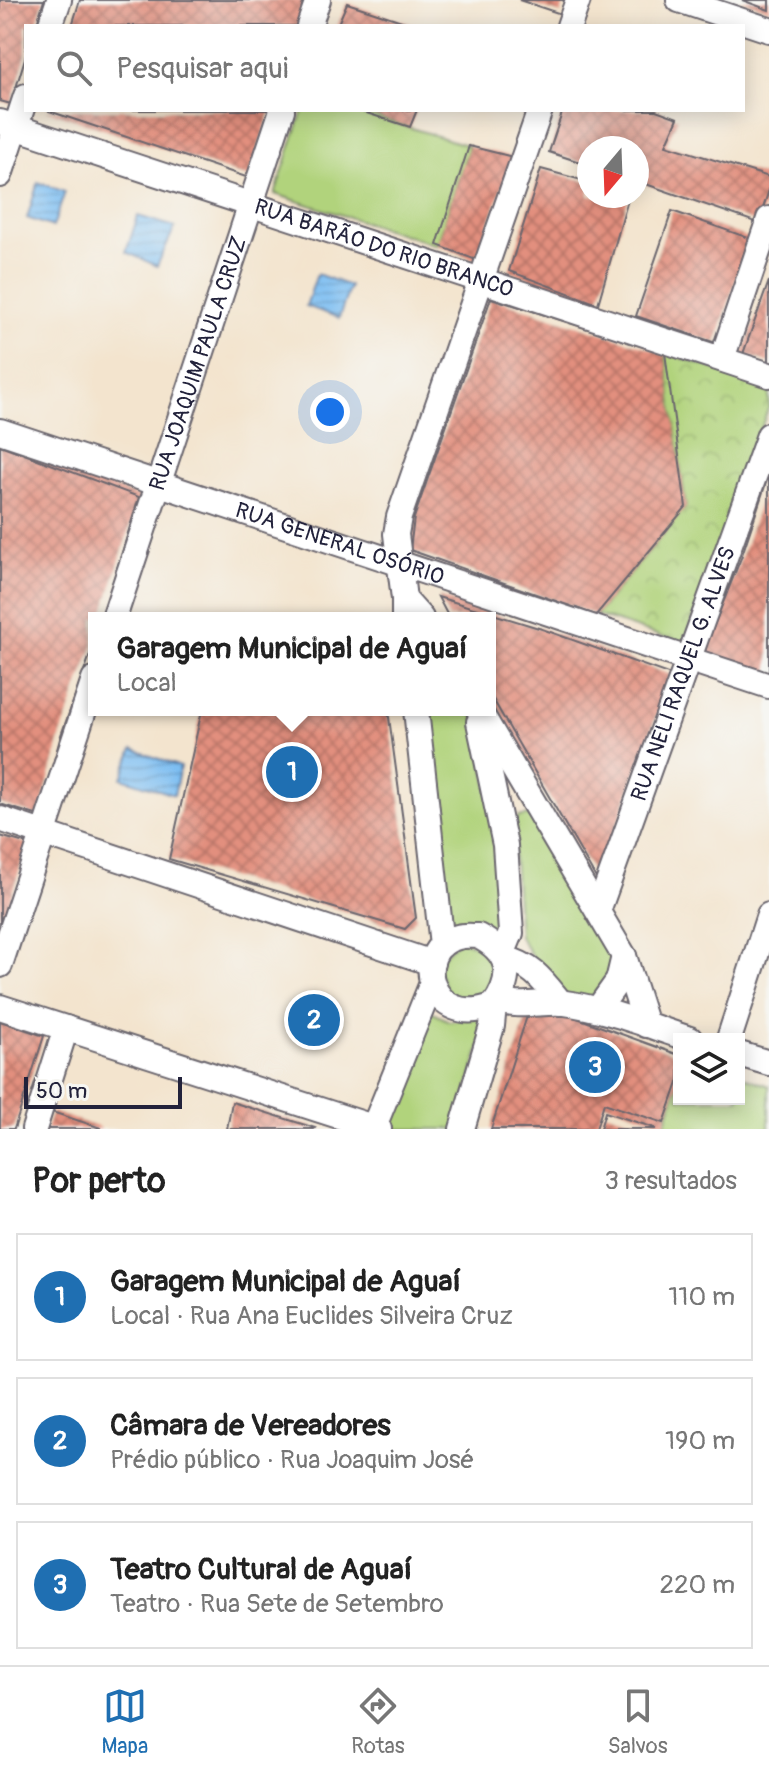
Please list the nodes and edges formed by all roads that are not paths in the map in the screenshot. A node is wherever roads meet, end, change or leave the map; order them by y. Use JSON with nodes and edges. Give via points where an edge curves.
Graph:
{"nodes":[{"id":1,"x":59,"y":0,"type":"edge"},
{"id":2,"x":318,"y":0,"type":"edge"},
{"id":3,"x":578,"y":0,"type":"edge"},
{"id":4,"x":679,"y":0,"type":"edge"},
{"id":5,"x":51,"y":24,"type":"edge"},
{"id":6,"x":310,"y":24,"type":"edge"},
{"id":7,"x":570,"y":24,"type":"edge"},
{"id":8,"x":769,"y":30,"type":"edge"},
{"id":9,"x":24,"y":99,"type":"edge"},
{"id":10,"x":281,"y":112,"type":"edge"},
{"id":11,"x":539,"y":112,"type":"edge"},
{"id":12,"x":8,"y":125,"type":"edge"},
{"id":13,"x":0,"y":175,"type":"edge"},
{"id":14,"x":251,"y":204,"type":"junction"},
{"id":15,"x":769,"y":219,"type":"edge"},
{"id":16,"x":482,"y":280,"type":"junction"},
{"id":17,"x":722,"y":359,"type":"junction"},
{"id":18,"x":769,"y":375,"type":"edge"},
{"id":19,"x":0,"y":431,"type":"edge"},
{"id":20,"x":769,"y":435,"type":"edge"},
{"id":21,"x":159,"y":484,"type":"junction"},
{"id":22,"x":400,"y":564,"type":"junction"},
{"id":23,"x":116,"y":612,"type":"edge"},
{"id":24,"x":412,"y":612,"type":"edge"},
{"id":25,"x":688,"y":659,"type":"junction"},
{"id":26,"x":769,"y":686,"type":"edge"},
{"id":27,"x":88,"y":698,"type":"edge"},
{"id":28,"x":416,"y":716,"type":"edge"},
{"id":29,"x":479,"y":716,"type":"edge"},
{"id":30,"x":482,"y":716,"type":"edge"},
{"id":31,"x":0,"y":819,"type":"edge"},
{"id":32,"x":43,"y":833,"type":"junction"},
{"id":33,"x":598,"y":911,"type":"junction"},
{"id":34,"x":769,"y":915,"type":"edge"},
{"id":35,"x":624,"y":956,"type":"junction"},
{"id":36,"x":503,"y":957,"type":"junction"},
{"id":37,"x":435,"y":964,"type":"junction"},
{"id":38,"x":0,"y":965,"type":"edge"},
{"id":39,"x":496,"y":1003,"type":"junction"},
{"id":40,"x":561,"y":1003,"type":"junction"},
{"id":41,"x":0,"y":1007,"type":"edge"},
{"id":42,"x":598,"y":1009,"type":"junction"},
{"id":43,"x":646,"y":1025,"type":"junction"},
{"id":44,"x":66,"y":1028,"type":"junction"},
{"id":45,"x":731,"y":1033,"type":"edge"},
{"id":46,"x":673,"y":1034,"type":"edge"},
{"id":47,"x":745,"y":1056,"type":"edge"},
{"id":48,"x":769,"y":1063,"type":"edge"},
{"id":49,"x":375,"y":1128,"type":"edge"},
{"id":50,"x":34,"y":1129,"type":"edge"},
{"id":51,"x":462,"y":1129,"type":"edge"}],
"edges":[{"from":1,"to":5,"type":"street"},
{"from":2,"to":6,"type":"street"},
{"from":3,"to":7,"type":"street"},
{"from":4,"to":8,"type":"street"},
{"from":9,"to":12,"type":"street"},
{"from":10,"to":14,"type":"street","name":"RUA JOAQUIM PAULA CRUZ"},
{"from":11,"to":16,"type":"street"},
{"from":12,"to":13,"type":"street"},
{"from":12,"to":14,"type":"street","name":"RUA BARÃO DO RIO BRANCO"},
{"from":14,"to":16,"type":"street","name":"RUA BARÃO DO RIO BRANCO"},
{"from":14,"to":21,"type":"street","name":"RUA JOAQUIM PAULA CRUZ"},
{"from":15,"to":17,"type":"street"},
{"from":16,"to":17,"type":"street","name":"RUA BARÃO DO RIO BRANCO"},
{"from":16,"to":22,"type":"street","via":[[399,517]]},
{"from":17,"to":18,"type":"street","name":"RUA BARÃO DO RIO BRANCO"},
{"from":19,"to":21,"type":"street","name":"RUA GENERAL OSÓRIO"},
{"from":20,"to":25,"type":"street","name":"RUA NELI RAQUEL G. ALVES"},
{"from":21,"to":22,"type":"street","name":"RUA GENERAL OSÓRIO"},
{"from":21,"to":23,"type":"street","name":"RUA JOAQUIM PAULA CRUZ"},
{"from":22,"to":24,"type":"street"},
{"from":22,"to":25,"type":"street","name":"RUA GENERAL OSÓRIO"},
{"from":25,"to":26,"type":"street","name":"RUA GENERAL OSÓRIO"},
{"from":25,"to":33,"type":"street","name":"RUA NELI RAQUEL G. ALVES"},
{"from":27,"to":32,"type":"street"},
{"from":28,"to":37,"type":"street"},
{"from":29,"to":36,"type":"street","via":[[505,845],[511,933]]},
{"from":30,"to":33,"type":"street"},
{"from":31,"to":32,"type":"street"},
{"from":32,"to":37,"type":"street"},
{"from":32,"to":38,"type":"street"},
{"from":33,"to":35,"type":"street"},
{"from":34,"to":45,"type":"street"},
{"from":35,"to":42,"type":"street","via":[[618,981]]},
{"from":35,"to":43,"type":"street"},
{"from":36,"to":37,"type":"street","via":[[478,936],[457,937]]},
{"from":36,"to":39,"type":"street","via":[[506,982]]},
{"from":36,"to":40,"type":"street","via":[[539,975]]},
{"from":37,"to":39,"type":"street","via":[[439,997],[452,1008],[468,1011]]},
{"from":37,"to":49,"type":"street"},
{"from":39,"to":40,"type":"street"},
{"from":39,"to":51,"type":"street"},
{"from":40,"to":42,"type":"street"},
{"from":41,"to":44,"type":"street"},
{"from":42,"to":43,"type":"street"},
{"from":43,"to":46,"type":"street"},
{"from":44,"to":49,"type":"street"},
{"from":44,"to":50,"type":"street"},
{"from":47,"to":48,"type":"street"}]}
